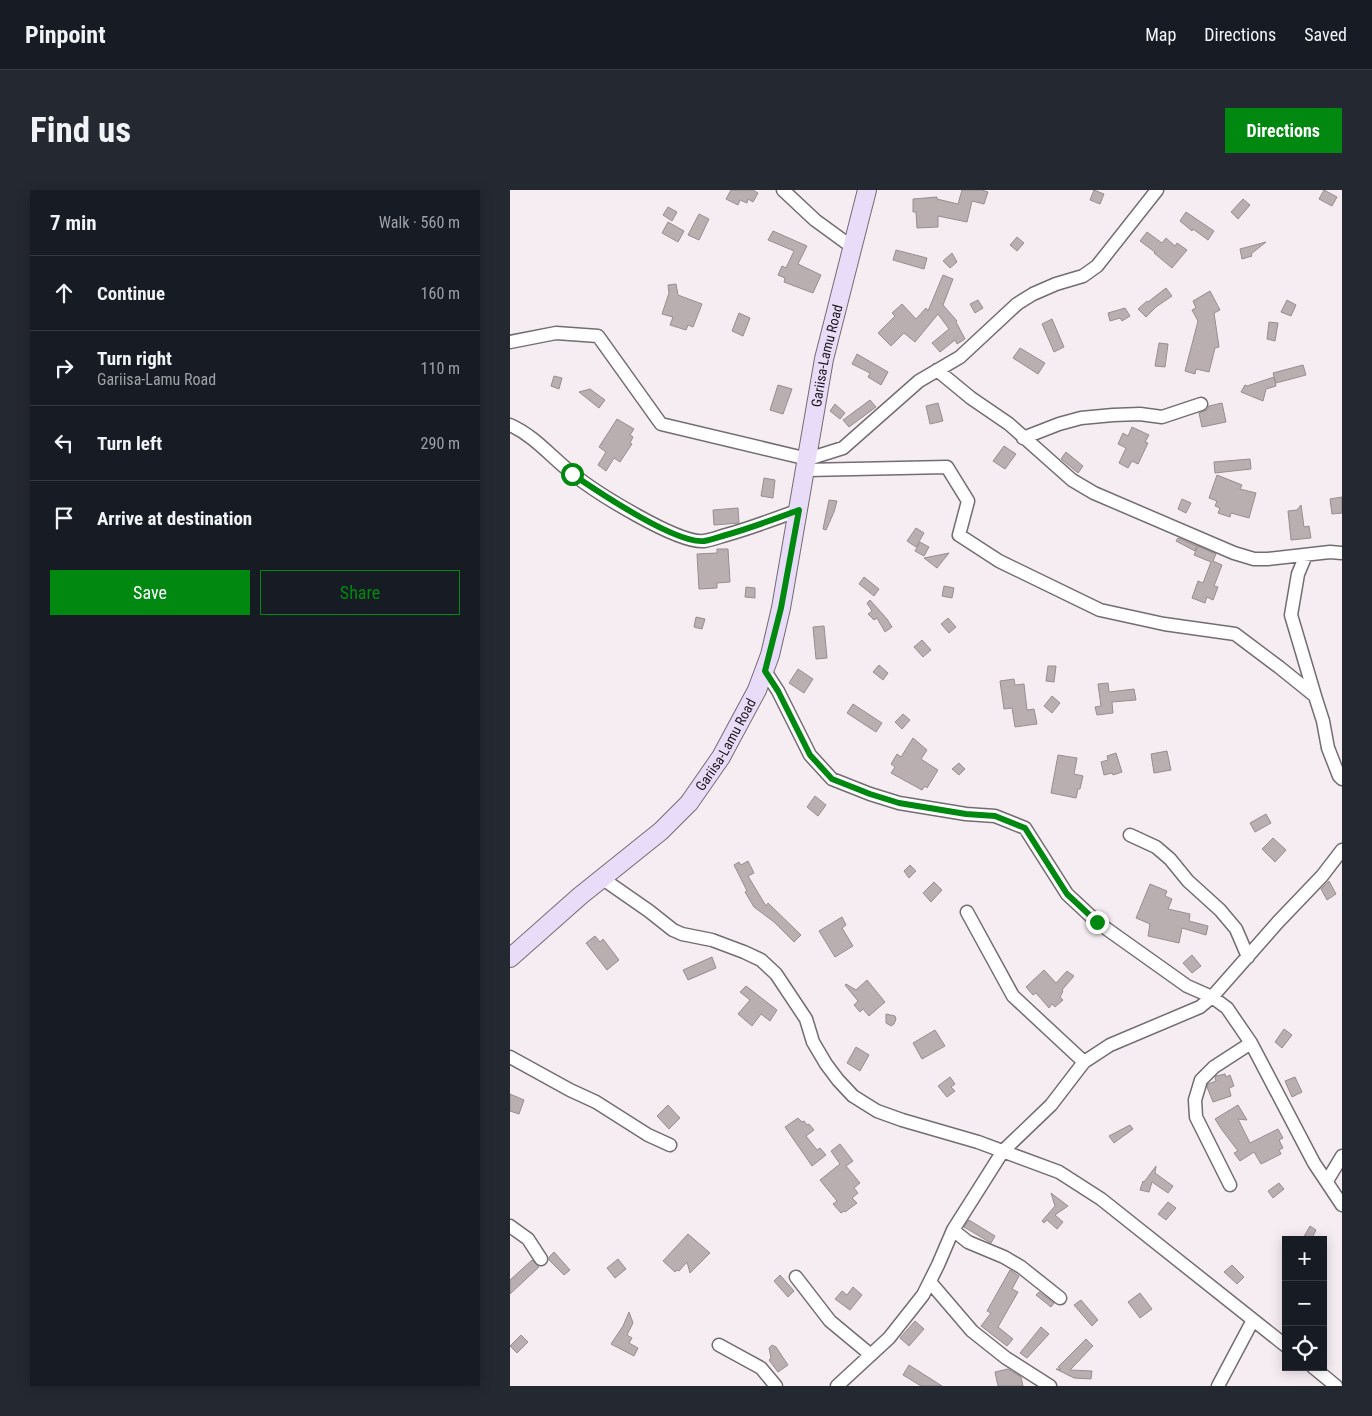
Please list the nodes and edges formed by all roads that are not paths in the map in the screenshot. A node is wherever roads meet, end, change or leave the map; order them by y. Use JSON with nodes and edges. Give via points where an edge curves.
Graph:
{"nodes":[{"id":1,"x":783,"y":190,"type":"edge"},
{"id":2,"x":868,"y":190,"type":"edge"},
{"id":3,"x":1157,"y":190,"type":"edge"},
{"id":4,"x":852,"y":247,"type":"junction"},
{"id":5,"x":510,"y":342,"type":"edge"},
{"id":6,"x":937,"y":370,"type":"junction"},
{"id":7,"x":1201,"y":404,"type":"dead end"},
{"id":8,"x":510,"y":426,"type":"edge"},
{"id":9,"x":1023,"y":438,"type":"junction"},
{"id":10,"x":807,"y":464,"type":"junction"},
{"id":11,"x":799,"y":510,"type":"junction"},
{"id":12,"x":1342,"y":553,"type":"edge"},
{"id":13,"x":1306,"y":554,"type":"junction"},
{"id":14,"x":765,"y":671,"type":"junction"},
{"id":15,"x":1315,"y":696,"type":"junction"},
{"id":16,"x":1342,"y":779,"type":"edge"},
{"id":17,"x":1130,"y":835,"type":"dead end"},
{"id":18,"x":1342,"y":850,"type":"edge"},
{"id":19,"x":603,"y":879,"type":"junction"},
{"id":20,"x":967,"y":912,"type":"dead end"},
{"id":21,"x":1248,"y":956,"type":"junction"},
{"id":22,"x":510,"y":958,"type":"edge"},
{"id":23,"x":1212,"y":997,"type":"junction"},
{"id":24,"x":1251,"y":1043,"type":"junction"},
{"id":25,"x":510,"y":1057,"type":"edge"},
{"id":26,"x":1084,"y":1062,"type":"junction"},
{"id":27,"x":670,"y":1145,"type":"dead end"},
{"id":28,"x":1003,"y":1151,"type":"junction"},
{"id":29,"x":1342,"y":1156,"type":"edge"},
{"id":30,"x":1328,"y":1181,"type":"junction"},
{"id":31,"x":1230,"y":1185,"type":"dead end"},
{"id":32,"x":1342,"y":1204,"type":"edge"},
{"id":33,"x":510,"y":1226,"type":"edge"},
{"id":34,"x":953,"y":1230,"type":"junction"},
{"id":35,"x":541,"y":1259,"type":"dead end"},
{"id":36,"x":796,"y":1277,"type":"dead end"},
{"id":37,"x":930,"y":1282,"type":"junction"},
{"id":38,"x":1060,"y":1298,"type":"dead end"},
{"id":39,"x":1253,"y":1320,"type":"junction"},
{"id":40,"x":1282,"y":1343,"type":"edge"},
{"id":41,"x":719,"y":1345,"type":"dead end"},
{"id":42,"x":871,"y":1355,"type":"junction"},
{"id":43,"x":1318,"y":1371,"type":"edge"},
{"id":44,"x":776,"y":1386,"type":"edge"},
{"id":45,"x":836,"y":1386,"type":"edge"},
{"id":46,"x":1050,"y":1386,"type":"edge"},
{"id":47,"x":1218,"y":1386,"type":"edge"},
{"id":48,"x":1336,"y":1386,"type":"edge"}],
"edges":[{"from":1,"to":4,"type":"street","via":[[815,220]]},
{"from":2,"to":4,"type":"street","name":"Gariisa-Lamu Road"},
{"from":3,"to":6,"type":"street","via":[[1097,266],[1083,276],[1056,284],[1017,304],[960,357]]},
{"from":4,"to":10,"type":"street","name":"Gariisa-Lamu Road","via":[[824,359]]},
{"from":5,"to":10,"type":"street","via":[[556,333],[598,336],[661,424]]},
{"from":6,"to":9,"type":"street"},
{"from":6,"to":10,"type":"street","via":[[919,380],[843,448]]},
{"from":7,"to":9,"type":"street","via":[[1162,417],[1140,414],[1081,418]]},
{"from":8,"to":11,"type":"street","via":[[522,430],[601,495],[692,540],[703,541],[752,528]]},
{"from":9,"to":13,"type":"street","via":[[1072,480],[1170,527],[1254,559]]},
{"from":10,"to":11,"type":"street","name":"Gariisa-Lamu Road"},
{"from":10,"to":15,"type":"street","via":[[947,467],[968,501],[959,535],[999,561],[1100,610],[1164,624],[1235,634]]},
{"from":11,"to":14,"type":"street","name":"Gariisa-Lamu Road","via":[[781,608]]},
{"from":12,"to":13,"type":"street"},
{"from":13,"to":15,"type":"street","via":[[1298,574],[1291,615]]},
{"from":14,"to":19,"type":"street","name":"Gariisa-Lamu Road","via":[[730,740],[689,802],[661,831]]},
{"from":14,"to":23,"type":"street","via":[[810,755],[832,779],[899,803],[995,816],[1025,828],[1067,894],[1097,922],[1187,986]]},
{"from":15,"to":16,"type":"street","via":[[1328,748]]},
{"from":17,"to":21,"type":"street","via":[[1156,846],[1220,910],[1236,929]]},
{"from":18,"to":21,"type":"street"},
{"from":19,"to":22,"type":"street","name":"Gariisa-Lamu Road"},
{"from":19,"to":28,"type":"street","via":[[673,930],[712,940],[761,960],[776,974],[806,1019],[813,1042],[826,1064],[853,1096],[885,1114]]},
{"from":20,"to":26,"type":"street","via":[[1013,996]]},
{"from":21,"to":23,"type":"street"},
{"from":23,"to":24,"type":"street","via":[[1227,1008]]},
{"from":23,"to":26,"type":"street","via":[[1200,1007],[1110,1045]]},
{"from":24,"to":30,"type":"street","via":[[1314,1163]]},
{"from":24,"to":31,"type":"street","via":[[1214,1066],[1201,1080],[1195,1100],[1196,1117]]},
{"from":25,"to":27,"type":"street"},
{"from":26,"to":28,"type":"street","via":[[1051,1105]]},
{"from":28,"to":34,"type":"street"},
{"from":28,"to":39,"type":"street","via":[[1059,1172],[1101,1198]]},
{"from":29,"to":30,"type":"street"},
{"from":30,"to":32,"type":"street"},
{"from":33,"to":35,"type":"street","via":[[528,1239]]},
{"from":34,"to":37,"type":"street"},
{"from":34,"to":38,"type":"street","via":[[968,1242],[1021,1267]]},
{"from":36,"to":42,"type":"street","via":[[830,1321]]},
{"from":37,"to":42,"type":"street","via":[[924,1295]]},
{"from":37,"to":46,"type":"street","via":[[972,1330],[1006,1358]]},
{"from":39,"to":40,"type":"street"},
{"from":39,"to":47,"type":"street"},
{"from":41,"to":44,"type":"street","via":[[761,1368]]},
{"from":42,"to":45,"type":"street"},
{"from":43,"to":48,"type":"street"}]}
